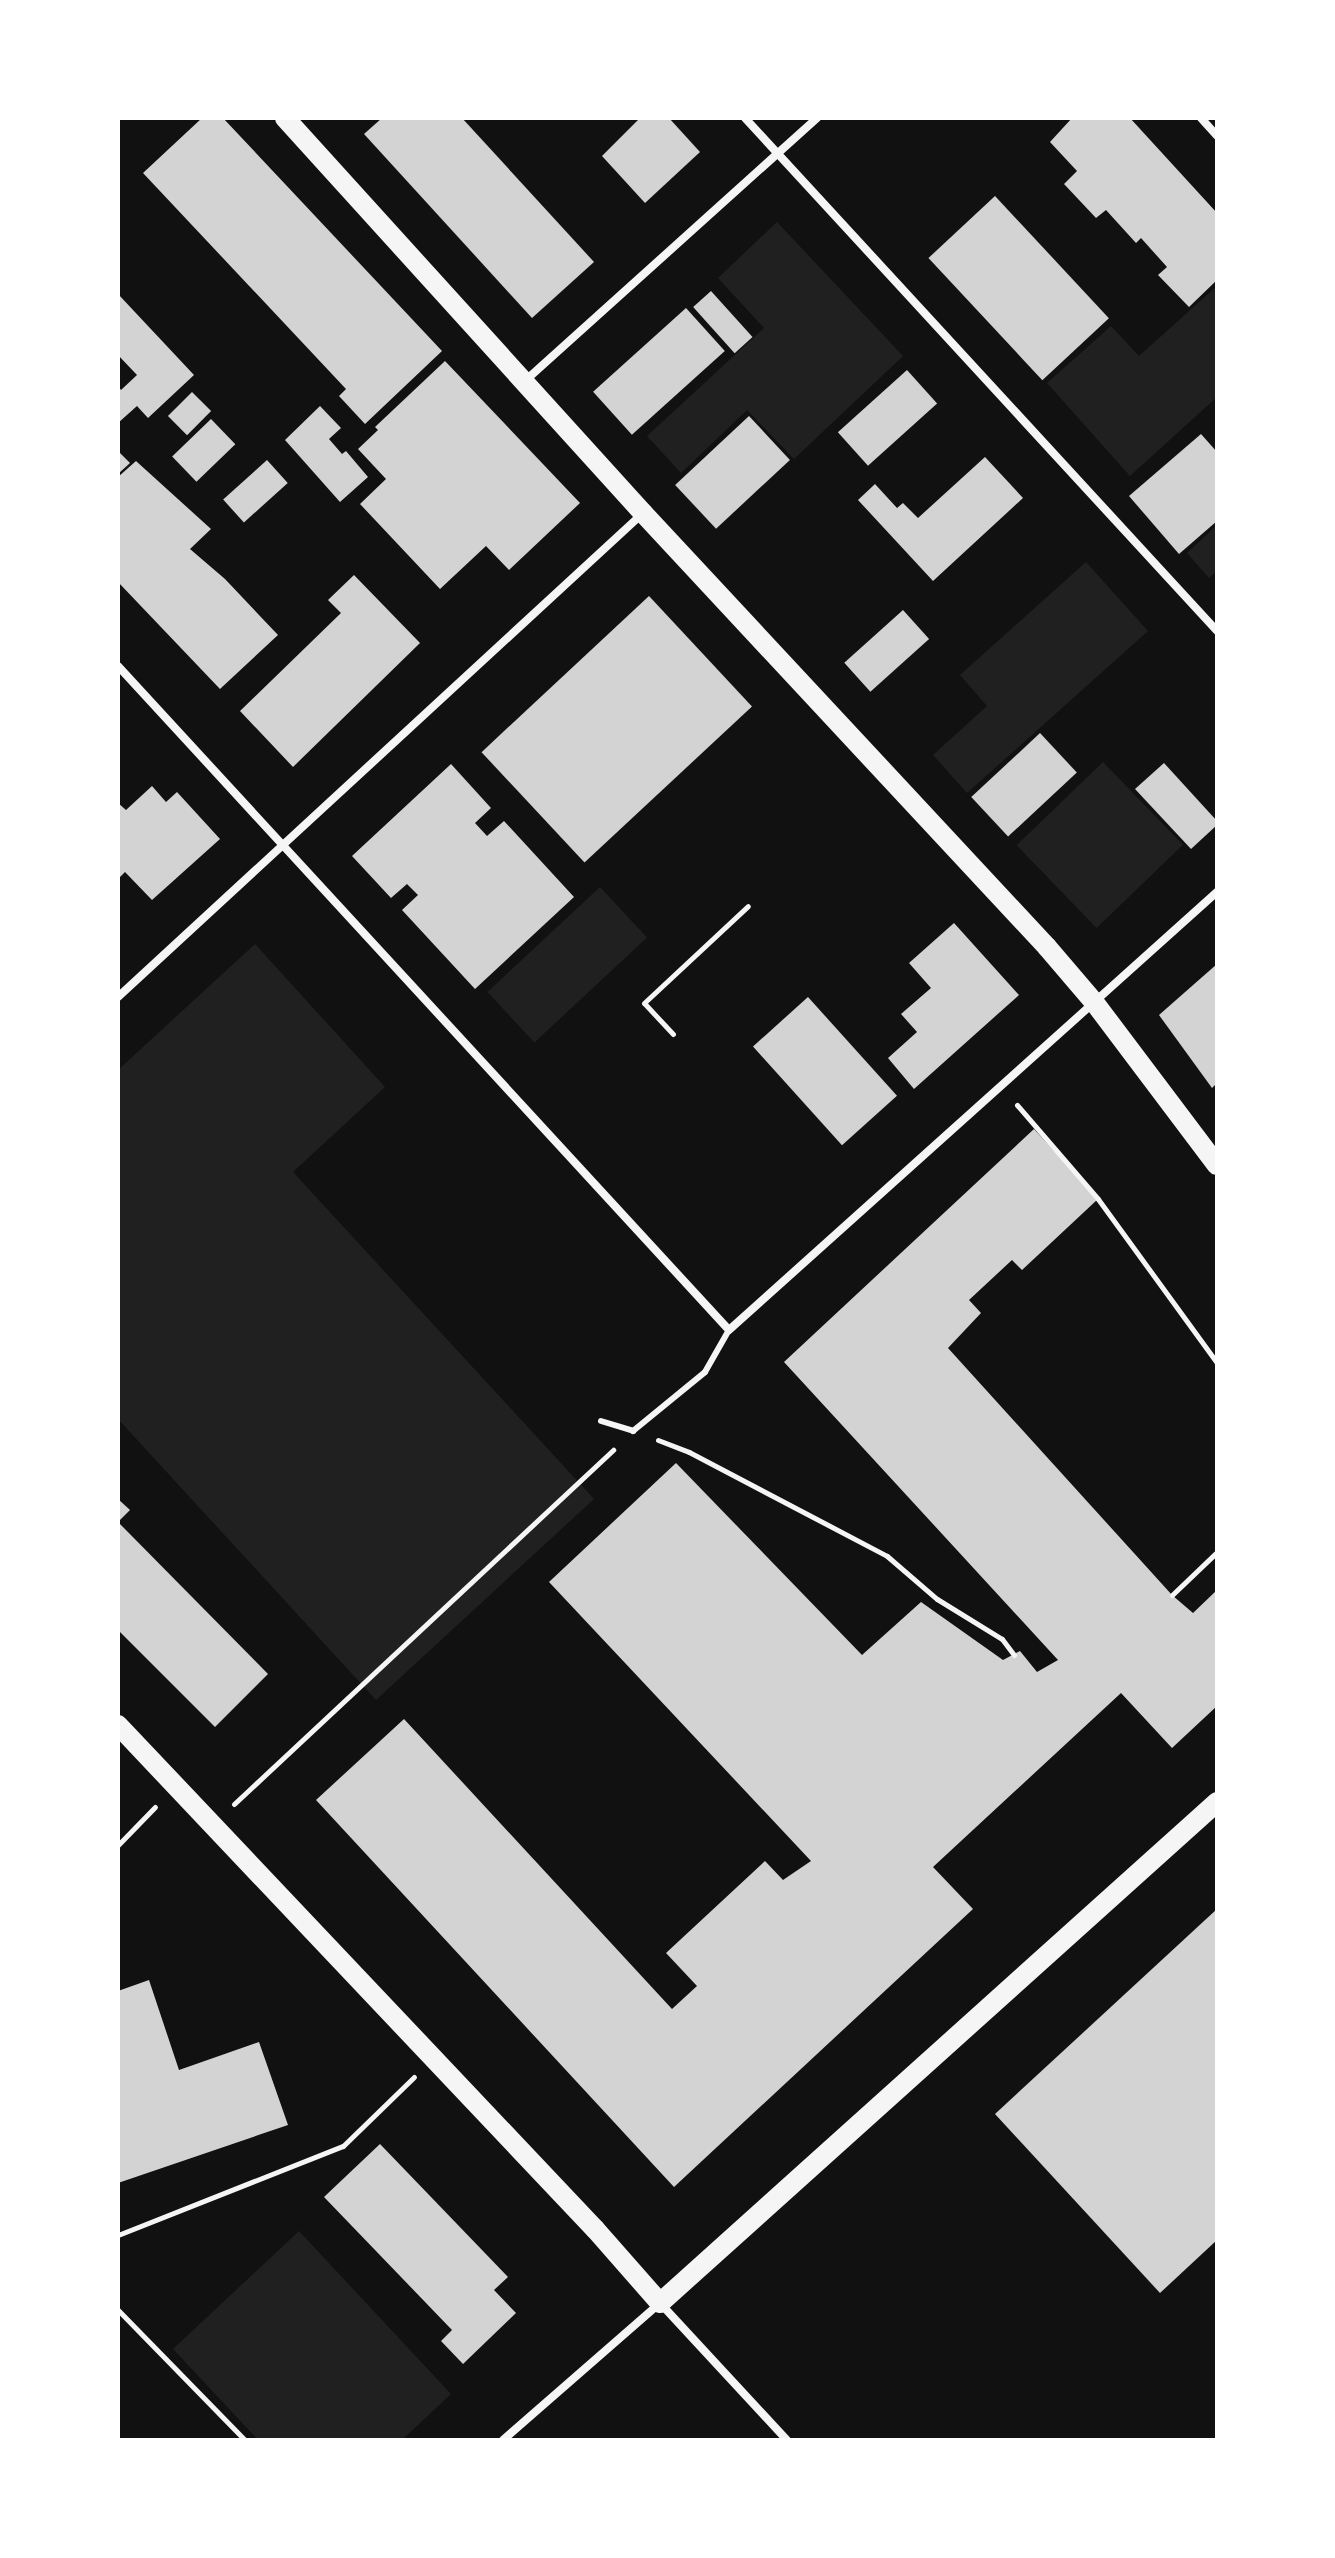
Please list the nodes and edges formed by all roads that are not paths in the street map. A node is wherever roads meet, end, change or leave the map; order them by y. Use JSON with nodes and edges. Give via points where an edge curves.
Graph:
{"nodes":[{"id":1,"x":285,"y":118,"type":"edge"},
{"id":2,"x":745,"y":118,"type":"edge"},
{"id":3,"x":817,"y":118,"type":"edge"},
{"id":4,"x":1201,"y":118,"type":"edge"},
{"id":5,"x":1217,"y":136,"type":"edge"},
{"id":6,"x":778,"y":154,"type":"junction"},
{"id":7,"x":525,"y":381,"type":"junction"},
{"id":8,"x":643,"y":513,"type":"junction"},
{"id":9,"x":1217,"y":631,"type":"edge"},
{"id":10,"x":118,"y":666,"type":"edge"},
{"id":11,"x":284,"y":844,"type":"junction"},
{"id":12,"x":1217,"y":892,"type":"edge"},
{"id":13,"x":118,"y":997,"type":"edge"},
{"id":14,"x":1094,"y":1002,"type":"junction"},
{"id":15,"x":1217,"y":1165,"type":"edge"},
{"id":16,"x":729,"y":1330,"type":"junction"},
{"id":17,"x":601,"y":1421,"type":"dead end"},
{"id":18,"x":118,"y":1725,"type":"edge"},
{"id":19,"x":1217,"y":1802,"type":"edge"},
{"id":20,"x":660,"y":2303,"type":"junction"},
{"id":21,"x":503,"y":2440,"type":"edge"},
{"id":22,"x":787,"y":2440,"type":"edge"}],
"edges":[{"from":1,"to":7,"type":"main road"},
{"from":2,"to":6,"type":"street"},
{"from":3,"to":6,"type":"street"},
{"from":4,"to":5,"type":"street"},
{"from":6,"to":7,"type":"street"},
{"from":6,"to":9,"type":"street"},
{"from":7,"to":8,"type":"main road"},
{"from":8,"to":11,"type":"street"},
{"from":8,"to":14,"type":"main road"},
{"from":10,"to":11,"type":"street"},
{"from":11,"to":13,"type":"street"},
{"from":11,"to":16,"type":"street"},
{"from":12,"to":14,"type":"street"},
{"from":14,"to":15,"type":"main road"},
{"from":14,"to":16,"type":"street"},
{"from":16,"to":17,"type":"lane","via":[[705,1372],[633,1431]]},
{"from":18,"to":20,"type":"main road"},
{"from":19,"to":20,"type":"main road"},
{"from":20,"to":21,"type":"street"},
{"from":20,"to":22,"type":"street"}]}
